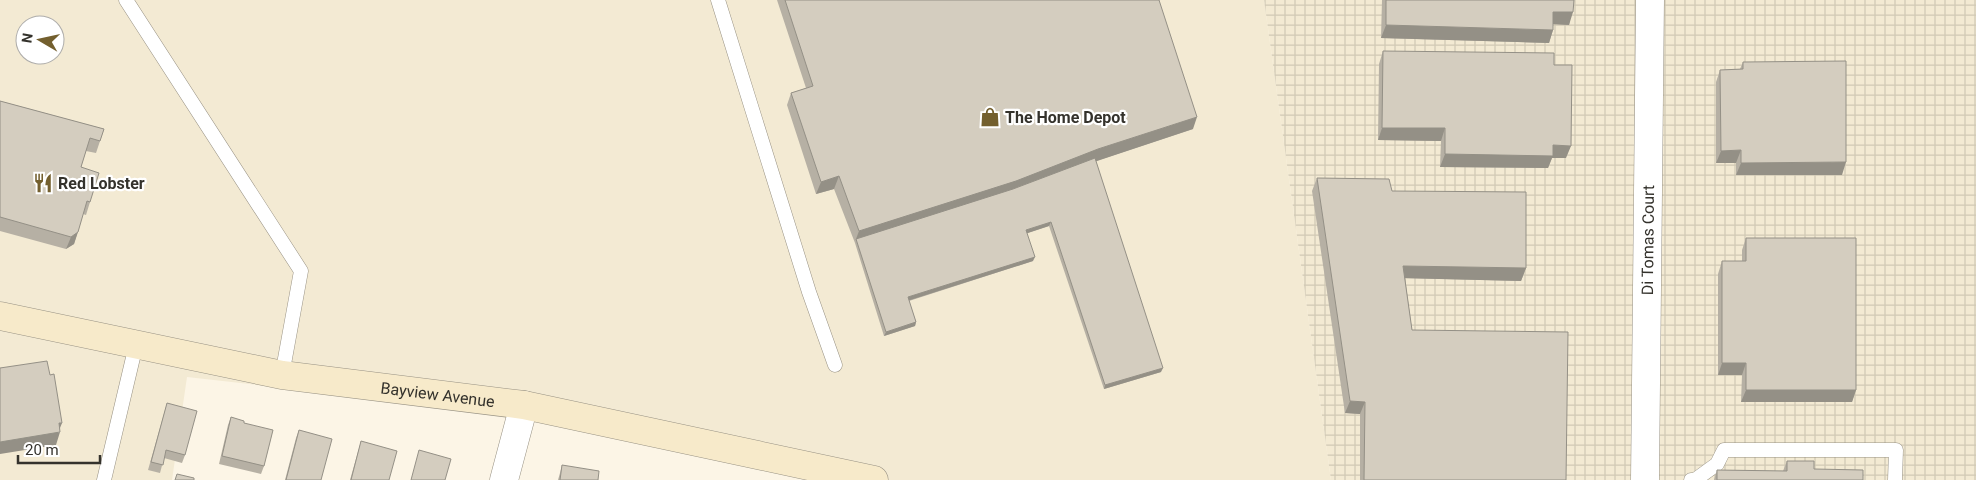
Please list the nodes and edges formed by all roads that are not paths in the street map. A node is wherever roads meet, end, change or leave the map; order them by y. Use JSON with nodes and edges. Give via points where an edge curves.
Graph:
{"nodes":[{"id":1,"x":126,"y":0,"type":"edge"},
{"id":2,"x":718,"y":0,"type":"edge"},
{"id":3,"x":1650,"y":0,"type":"edge"},
{"id":4,"x":0,"y":316,"type":"edge"},
{"id":5,"x":136,"y":345,"type":"junction"},
{"id":6,"x":835,"y":365,"type":"dead end"},
{"id":7,"x":282,"y":375,"type":"junction"},
{"id":8,"x":524,"y":405,"type":"junction"},
{"id":9,"x":104,"y":480,"type":"edge"},
{"id":10,"x":504,"y":480,"type":"edge"},
{"id":11,"x":874,"y":480,"type":"edge"},
{"id":12,"x":1645,"y":480,"type":"edge"},
{"id":13,"x":1691,"y":480,"type":"edge"},
{"id":14,"x":1895,"y":480,"type":"edge"}],
"edges":[{"from":1,"to":7,"type":"lane","via":[[301,271]]},
{"from":2,"to":6,"type":"lane","via":[[808,292]]},
{"from":3,"to":12,"type":"street","name":"Di Tomas Court"},
{"from":4,"to":5,"type":"street","name":"Bayview Avenue"},
{"from":5,"to":7,"type":"street","name":"Bayview Avenue"},
{"from":5,"to":9,"type":"lane"},
{"from":7,"to":8,"type":"street","name":"Bayview Avenue"},
{"from":8,"to":10,"type":"street"},
{"from":8,"to":11,"type":"street","name":"Bayview Avenue"},
{"from":13,"to":14,"type":"lane","via":[[1717,464],[1724,450],[1896,450]]}]}
